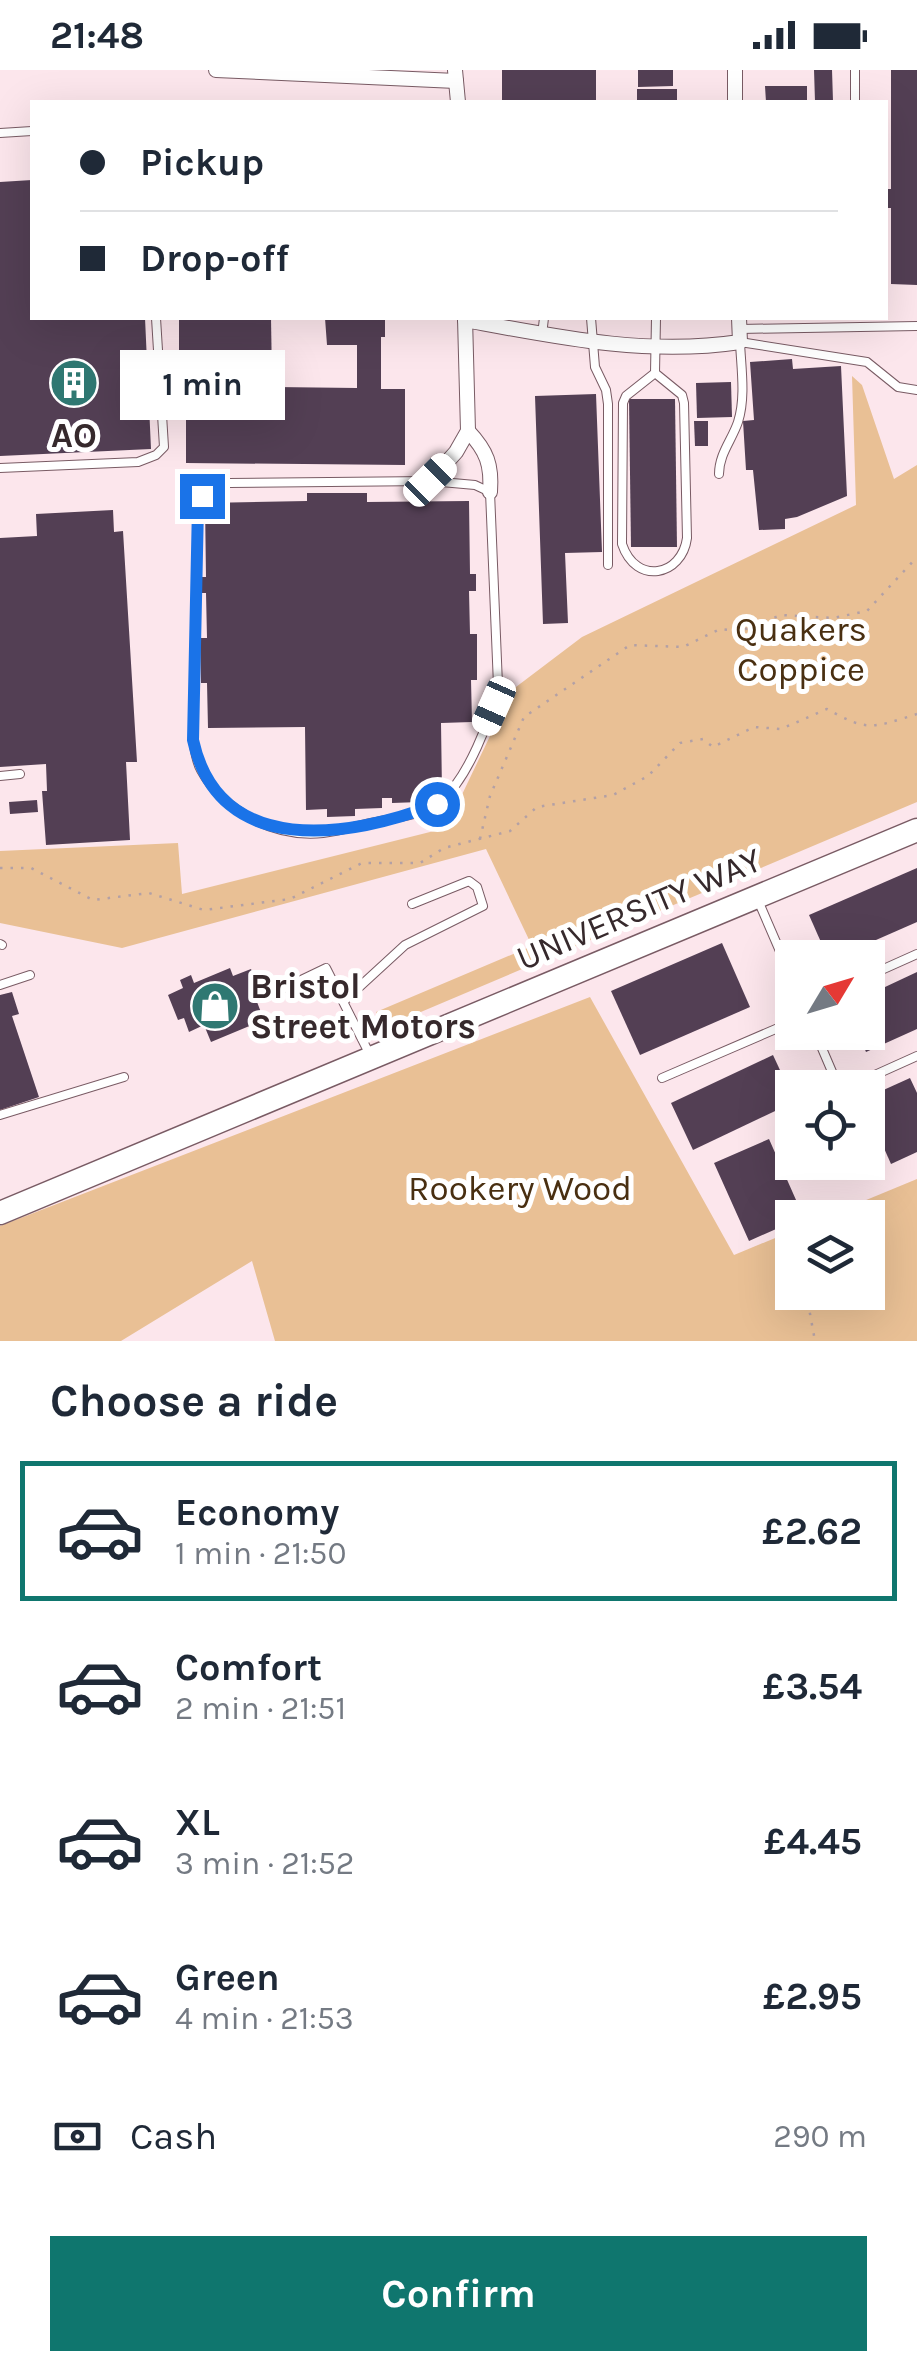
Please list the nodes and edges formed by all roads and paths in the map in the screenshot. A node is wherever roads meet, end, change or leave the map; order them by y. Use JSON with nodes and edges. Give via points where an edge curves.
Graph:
{"nodes":[{"id":1,"x":216,"y":70,"type":"edge"},
{"id":2,"x":734,"y":70,"type":"edge"},
{"id":3,"x":855,"y":70,"type":"edge"},
{"id":4,"x":456,"y":76,"type":"edge"},
{"id":5,"x":735,"y":100,"type":"edge"},
{"id":6,"x":855,"y":100,"type":"edge"},
{"id":7,"x":0,"y":132,"type":"edge"},
{"id":8,"x":30,"y":132,"type":"edge"},
{"id":9,"x":156,"y":320,"type":"edge"},
{"id":10,"x":465,"y":320,"type":"edge"},
{"id":11,"x":470,"y":320,"type":"edge"},
{"id":12,"x":544,"y":320,"type":"edge"},
{"id":13,"x":592,"y":320,"type":"edge"},
{"id":14,"x":656,"y":320,"type":"edge"},
{"id":15,"x":917,"y":326,"type":"edge"},
{"id":16,"x":740,"y":329,"type":"edge"},
{"id":17,"x":542,"y":335,"type":"junction"},
{"id":18,"x":591,"y":341,"type":"junction"},
{"id":19,"x":656,"y":348,"type":"junction"},
{"id":20,"x":655,"y":373,"type":"junction"},
{"id":21,"x":917,"y":390,"type":"edge"},
{"id":22,"x":468,"y":431,"type":"junction"},
{"id":23,"x":0,"y":468,"type":"edge"},
{"id":24,"x":719,"y":474,"type":"dead end"},
{"id":25,"x":430,"y":480,"type":"junction"},
{"id":26,"x":490,"y":492,"type":"junction"},
{"id":27,"x":917,"y":557,"type":"edge"},
{"id":28,"x":608,"y":565,"type":"dead end"},
{"id":29,"x":917,"y":714,"type":"edge"},
{"id":30,"x":20,"y":774,"type":"dead end"},
{"id":31,"x":0,"y":776,"type":"edge"},
{"id":32,"x":917,"y":830,"type":"edge"},
{"id":33,"x":480,"y":841,"type":"junction"},
{"id":34,"x":0,"y":868,"type":"edge"},
{"id":35,"x":757,"y":898,"type":"junction"},
{"id":36,"x":412,"y":904,"type":"dead end"},
{"id":37,"x":775,"y":940,"type":"edge"},
{"id":38,"x":917,"y":954,"type":"edge"},
{"id":39,"x":885,"y":968,"type":"edge"},
{"id":40,"x":30,"y":975,"type":"dead end"},
{"id":41,"x":0,"y":984,"type":"edge"},
{"id":42,"x":276,"y":992,"type":"dead end"},
{"id":43,"x":344,"y":1001,"type":"junction"},
{"id":44,"x":775,"y":1029,"type":"edge"},
{"id":45,"x":917,"y":1056,"type":"edge"},
{"id":46,"x":372,"y":1059,"type":"junction"},
{"id":47,"x":884,"y":1070,"type":"edge"},
{"id":48,"x":124,"y":1077,"type":"dead end"},
{"id":49,"x":662,"y":1078,"type":"dead end"},
{"id":50,"x":0,"y":1115,"type":"edge"},
{"id":51,"x":0,"y":1213,"type":"edge"},
{"id":52,"x":809,"y":1310,"type":"edge"},
{"id":53,"x":814,"y":1341,"type":"edge"}],
"edges":[{"from":1,"to":4,"type":"street"},
{"from":2,"to":5,"type":"street"},
{"from":3,"to":6,"type":"lane"},
{"from":7,"to":8,"type":"lane"},
{"from":9,"to":23,"type":"lane","via":[[164,446],[156,455],[138,462]]},
{"from":10,"to":22,"type":"street"},
{"from":11,"to":17,"type":"street"},
{"from":12,"to":17,"type":"lane"},
{"from":13,"to":18,"type":"lane"},
{"from":14,"to":19,"type":"lane"},
{"from":15,"to":16,"type":"lane"},
{"from":16,"to":19,"type":"street","via":[[696,348]]},
{"from":16,"to":21,"type":"lane","via":[[868,362],[898,388]]},
{"from":16,"to":24,"type":"lane","via":[[742,408]]},
{"from":17,"to":18,"type":"street"},
{"from":18,"to":19,"type":"street"},
{"from":18,"to":28,"type":"lane","via":[[608,404]]},
{"from":19,"to":20,"type":"lane"},
{"from":20,"to":20,"type":"lane","via":[[684,403],[686,538],[681,556],[650,571],[628,561],[622,544],[622,403]]},
{"from":22,"to":25,"type":"street"},
{"from":22,"to":26,"type":"street","via":[[488,456]]},
{"from":25,"to":26,"type":"lane"},
{"from":25,"to":26,"type":"lane","via":[[229,483],[202,496],[193,740],[199,768],[226,803],[253,821],[321,834],[340,830],[437,804],[462,777],[498,685]]},
{"from":27,"to":33,"type":"path","via":[[867,611],[833,618],[781,614],[740,631],[720,629],[683,647],[630,646],[524,718],[490,796]]},
{"from":29,"to":33,"type":"path","via":[[858,726],[826,708],[780,729],[754,727],[713,747],[702,739],[680,742],[648,776],[613,794],[537,808],[510,830]]},
{"from":30,"to":31,"type":"lane"},
{"from":32,"to":35,"type":"highway","name":"UNIVERSITY WAY"},
{"from":33,"to":34,"type":"path","via":[[444,848],[420,863],[362,864],[290,899],[204,910],[149,893],[93,900],[31,868]]},
{"from":35,"to":37,"type":"lane"},
{"from":35,"to":46,"type":"highway","name":"UNIVERSITY WAY"},
{"from":36,"to":43,"type":"lane","via":[[470,881],[482,906],[405,945]]},
{"from":38,"to":39,"type":"lane"},
{"from":40,"to":41,"type":"lane"},
{"from":42,"to":43,"type":"lane","via":[[326,968]]},
{"from":43,"to":46,"type":"lane"},
{"from":44,"to":49,"type":"lane"},
{"from":45,"to":47,"type":"lane"},
{"from":46,"to":51,"type":"highway","name":"UNIVERSITY WAY"},
{"from":48,"to":50,"type":"lane"},
{"from":52,"to":53,"type":"path"}]}
